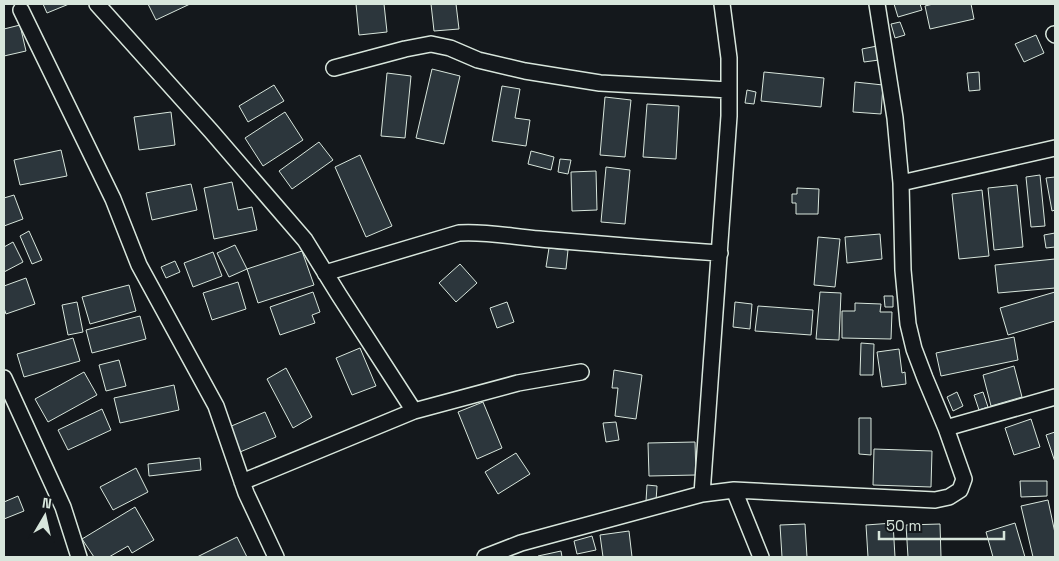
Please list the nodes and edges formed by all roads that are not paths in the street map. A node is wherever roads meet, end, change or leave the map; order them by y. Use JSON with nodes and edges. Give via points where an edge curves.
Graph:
{"nodes":[{"id":1,"x":97,"y":4,"type":"edge"},
{"id":2,"x":722,"y":4,"type":"edge"},
{"id":3,"x":877,"y":4,"type":"edge"},
{"id":4,"x":21,"y":10,"type":"dead end"},
{"id":5,"x":334,"y":68,"type":"dead end"},
{"id":6,"x":729,"y":90,"type":"junction"},
{"id":7,"x":1055,"y":148,"type":"edge"},
{"id":8,"x":901,"y":183,"type":"junction"},
{"id":9,"x":720,"y":253,"type":"junction"},
{"id":10,"x":326,"y":273,"type":"junction"},
{"id":11,"x":582,"y":372,"type":"dead end"},
{"id":12,"x":4,"y":378,"type":"edge"},
{"id":13,"x":1055,"y":397,"type":"edge"},
{"id":14,"x":414,"y":412,"type":"junction"},
{"id":15,"x":946,"y":428,"type":"junction"},
{"id":16,"x":242,"y":482,"type":"junction"},
{"id":17,"x":734,"y":490,"type":"junction"},
{"id":18,"x":702,"y":494,"type":"junction"},
{"id":19,"x":79,"y":557,"type":"edge"},
{"id":20,"x":276,"y":557,"type":"edge"},
{"id":21,"x":485,"y":557,"type":"edge"},
{"id":22,"x":761,"y":557,"type":"edge"}],
"edges":[{"from":1,"to":10,"type":"street","via":[[276,204],[306,240]]},
{"from":2,"to":6,"type":"street","via":[[729,58]]},
{"from":3,"to":8,"type":"street","via":[[895,118]]},
{"from":4,"to":16,"type":"street","via":[[113,199],[139,265],[216,406]]},
{"from":5,"to":6,"type":"street","via":[[431,44],[478,60],[600,83]]},
{"from":6,"to":9,"type":"street"},
{"from":7,"to":8,"type":"street"},
{"from":8,"to":15,"type":"street","via":[[908,324],[914,349]]},
{"from":9,"to":10,"type":"street","via":[[468,232]]},
{"from":9,"to":18,"type":"street"},
{"from":10,"to":14,"type":"street"},
{"from":11,"to":14,"type":"street","via":[[518,383]]},
{"from":12,"to":19,"type":"street","via":[[63,507]]},
{"from":13,"to":15,"type":"street"},
{"from":14,"to":16,"type":"street"},
{"from":15,"to":17,"type":"street","via":[[964,479],[960,490],[949,497],[935,500]]},
{"from":16,"to":20,"type":"street"},
{"from":17,"to":18,"type":"street"},
{"from":17,"to":22,"type":"street"},
{"from":18,"to":21,"type":"street","via":[[521,543]]}]}
